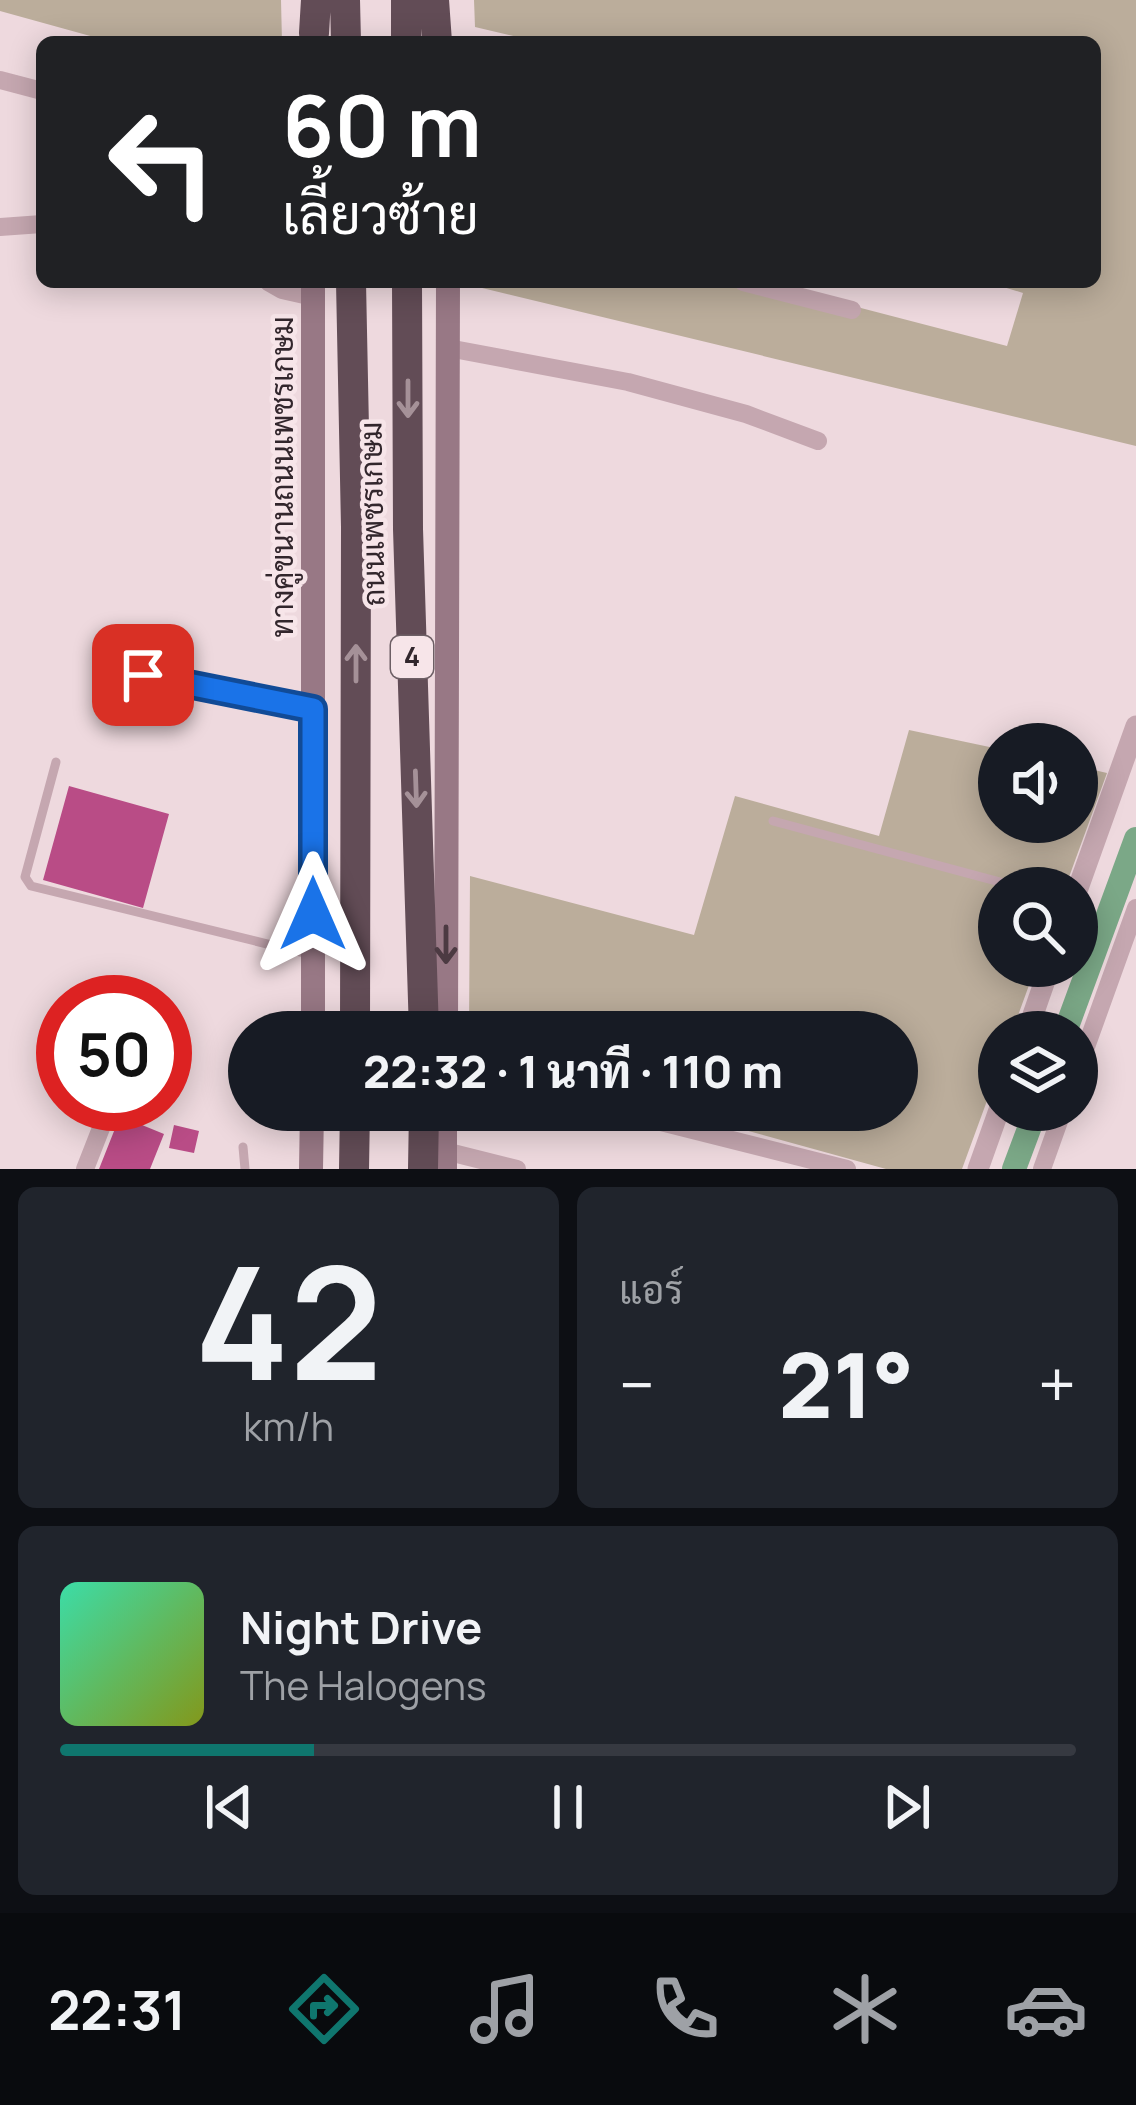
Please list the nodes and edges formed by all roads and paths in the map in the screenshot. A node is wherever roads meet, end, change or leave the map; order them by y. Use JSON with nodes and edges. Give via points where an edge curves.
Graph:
{"nodes":[{"id":1,"x":314,"y":0,"type":"edge"},
{"id":2,"x":345,"y":0,"type":"edge"},
{"id":3,"x":406,"y":0,"type":"edge"},
{"id":4,"x":434,"y":0,"type":"edge"},
{"id":5,"x":446,"y":0,"type":"edge"},
{"id":6,"x":314,"y":36,"type":"edge"},
{"id":7,"x":346,"y":36,"type":"edge"},
{"id":8,"x":406,"y":36,"type":"edge"},
{"id":9,"x":440,"y":36,"type":"edge"},
{"id":10,"x":442,"y":36,"type":"edge"},
{"id":11,"x":0,"y":80,"type":"edge"},
{"id":12,"x":36,"y":89,"type":"edge"},
{"id":13,"x":36,"y":225,"type":"edge"},
{"id":14,"x":0,"y":227,"type":"edge"},
{"id":15,"x":278,"y":288,"type":"edge"},
{"id":16,"x":351,"y":288,"type":"edge"},
{"id":17,"x":407,"y":288,"type":"edge"},
{"id":18,"x":448,"y":288,"type":"edge"},
{"id":19,"x":766,"y":288,"type":"edge"},
{"id":20,"x":313,"y":290,"type":"edge"},
{"id":21,"x":852,"y":310,"type":"dead end"},
{"id":22,"x":448,"y":348,"type":"junction"},
{"id":23,"x":818,"y":441,"type":"dead end"},
{"id":24,"x":101,"y":667,"type":"dead end"},
{"id":25,"x":313,"y":709,"type":"junction"},
{"id":26,"x":1136,"y":726,"type":"edge"},
{"id":27,"x":56,"y":762,"type":"dead end"},
{"id":28,"x":773,"y":821,"type":"dead end"},
{"id":29,"x":1086,"y":867,"type":"edge"},
{"id":30,"x":978,"y":876,"type":"edge"},
{"id":31,"x":1136,"y":908,"type":"edge"},
{"id":32,"x":313,"y":955,"type":"junction"},
{"id":33,"x":313,"y":1011,"type":"edge"},
{"id":34,"x":355,"y":1011,"type":"edge"},
{"id":35,"x":423,"y":1011,"type":"edge"},
{"id":36,"x":446,"y":1011,"type":"edge"},
{"id":37,"x":1098,"y":1014,"type":"edge"},
{"id":38,"x":100,"y":1131,"type":"edge"},
{"id":39,"x":312,"y":1131,"type":"edge"},
{"id":40,"x":355,"y":1131,"type":"edge"},
{"id":41,"x":430,"y":1131,"type":"edge"},
{"id":42,"x":442,"y":1131,"type":"edge"},
{"id":43,"x":697,"y":1131,"type":"edge"},
{"id":44,"x":992,"y":1131,"type":"edge"},
{"id":45,"x":1056,"y":1131,"type":"edge"},
{"id":46,"x":243,"y":1147,"type":"dead end"},
{"id":47,"x":438,"y":1163,"type":"edge"},
{"id":48,"x":85,"y":1169,"type":"edge"},
{"id":49,"x":245,"y":1169,"type":"edge"},
{"id":50,"x":311,"y":1169,"type":"edge"},
{"id":51,"x":354,"y":1169,"type":"edge"},
{"id":52,"x":517,"y":1169,"type":"edge"},
{"id":53,"x":848,"y":1169,"type":"edge"},
{"id":54,"x":978,"y":1169,"type":"edge"},
{"id":55,"x":1042,"y":1169,"type":"edge"}],
"edges":[{"from":1,"to":6,"type":"highway"},
{"from":2,"to":7,"type":"highway"},
{"from":3,"to":8,"type":"highway"},
{"from":4,"to":9,"type":"highway"},
{"from":5,"to":10,"type":"main road"},
{"from":11,"to":12,"type":"street"},
{"from":13,"to":14,"type":"street"},
{"from":15,"to":20,"type":"street"},
{"from":34,"to":16,"type":"highway","name":"ถนนเพชรเกษม","number":"4","one_way":true},
{"from":17,"to":35,"type":"highway","name":"ถนนเพชรเกษม","number":"4","one_way":true},
{"from":18,"to":22,"type":"main road","number":"4"},
{"from":19,"to":21,"type":"street"},
{"from":20,"to":25,"type":"main road","name":"ทางคู่ขนานถนนเพชรเกษม"},
{"from":22,"to":23,"type":"street","via":[[628,382]]},
{"from":22,"to":36,"type":"main road","number":"4","one_way":true},
{"from":24,"to":25,"type":"lane"},
{"from":25,"to":32,"type":"main road","name":"ทางคู่ขนานถนนเพชรเกษม"},
{"from":26,"to":29,"type":"street"},
{"from":27,"to":32,"type":"lane","via":[[25,877],[31,886]]},
{"from":28,"to":30,"type":"lane"},
{"from":31,"to":37,"type":"street"},
{"from":32,"to":33,"type":"main road","name":"ทางคู่ขนานถนนเพชรเกษม"},
{"from":38,"to":48,"type":"street"},
{"from":39,"to":50,"type":"main road"},
{"from":40,"to":51,"type":"highway"},
{"from":41,"to":47,"type":"highway"},
{"from":42,"to":47,"type":"main road"},
{"from":43,"to":53,"type":"street"},
{"from":44,"to":54,"type":"street"},
{"from":45,"to":55,"type":"street"},
{"from":46,"to":49,"type":"lane"},
{"from":47,"to":52,"type":"street"}]}
